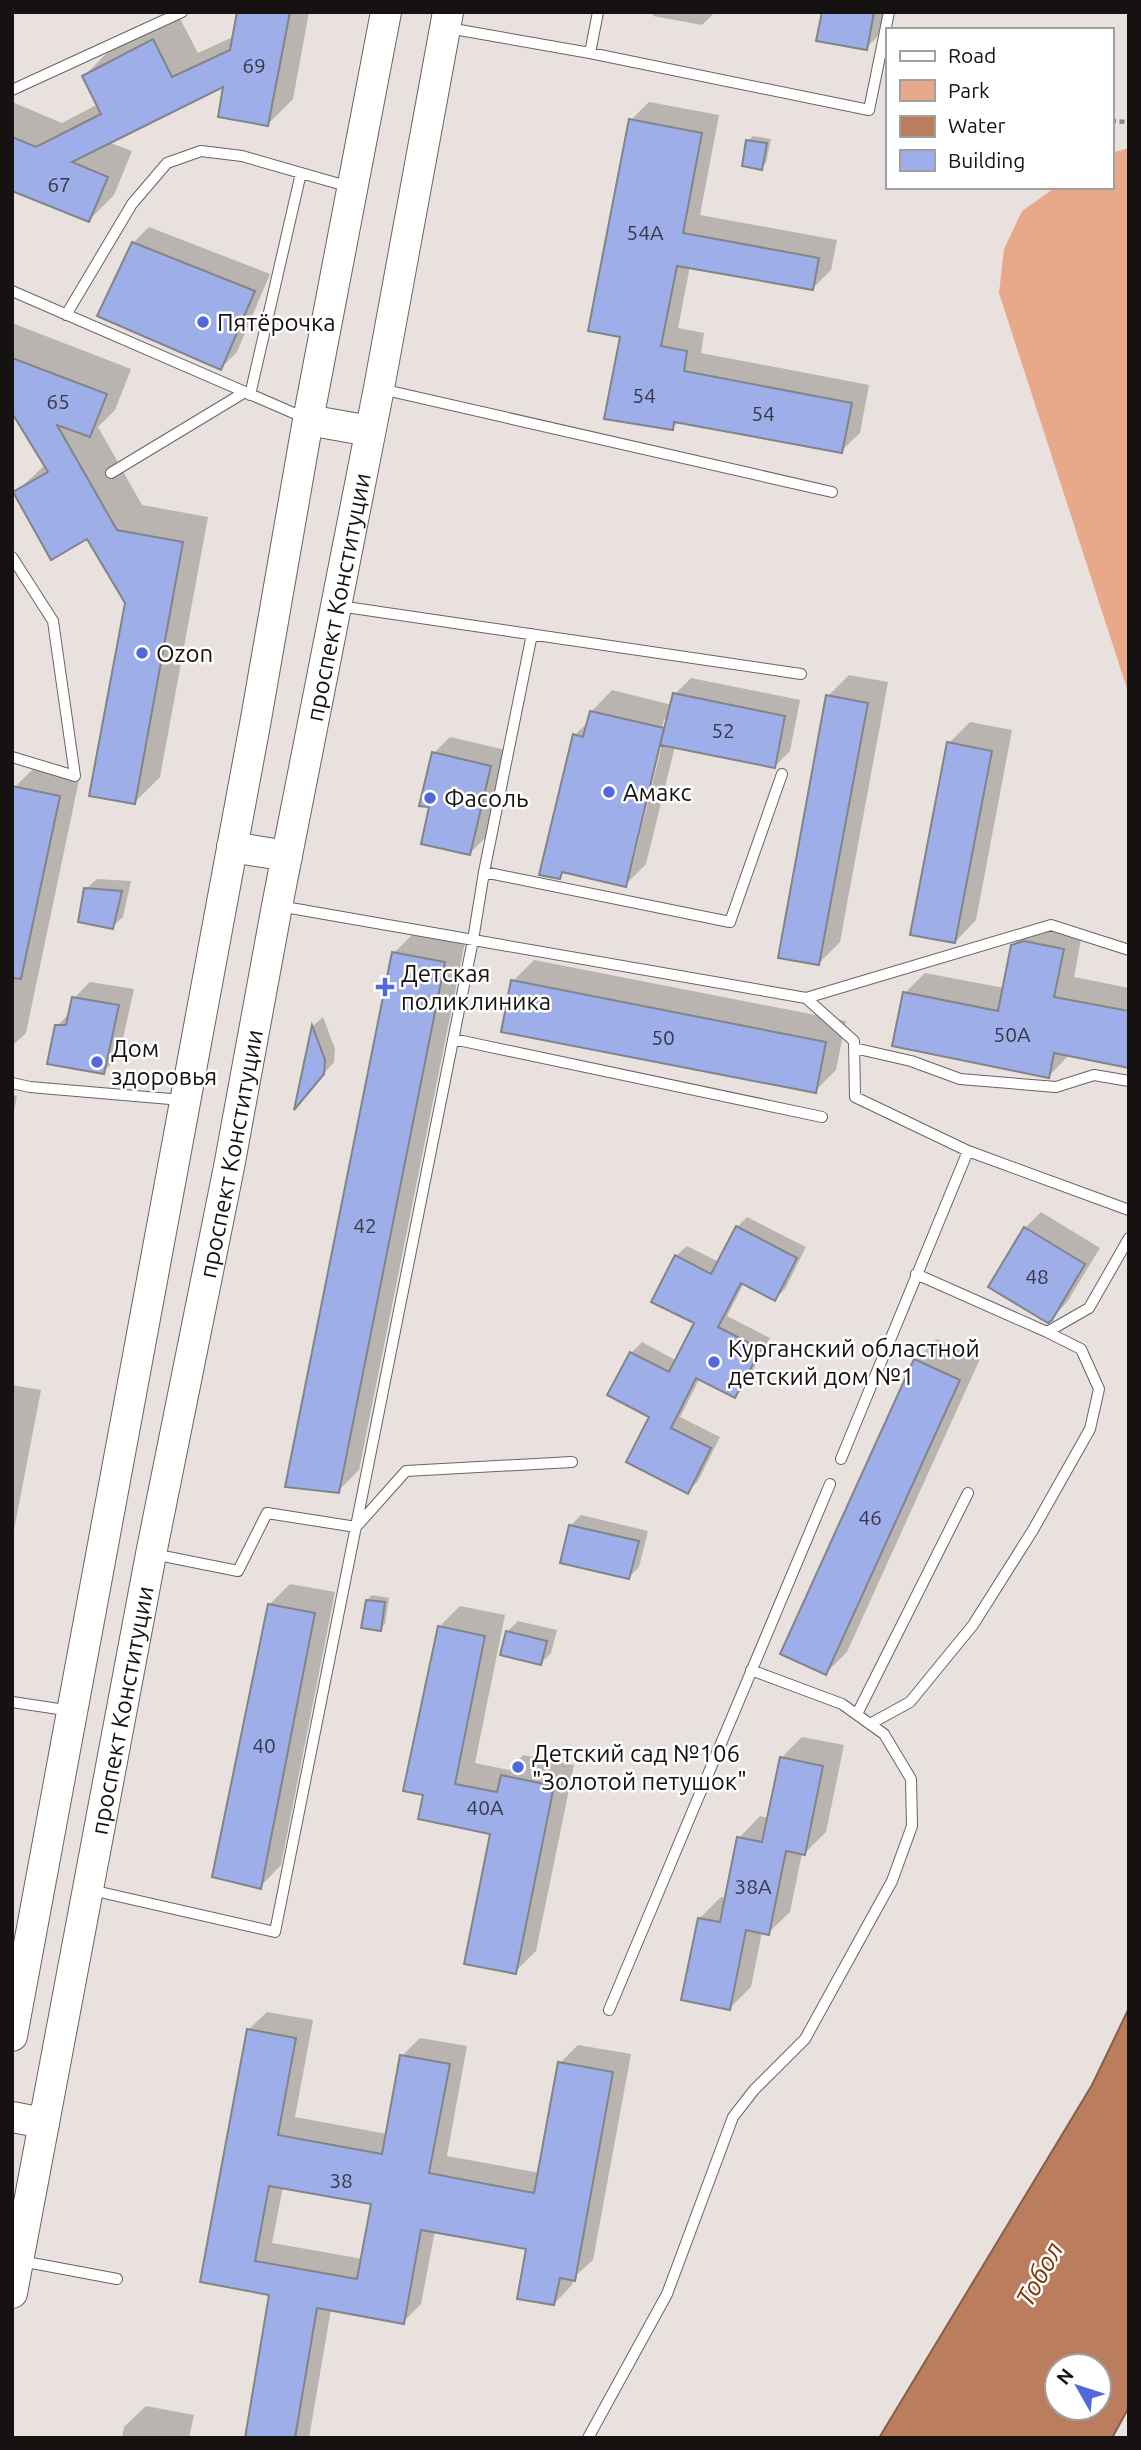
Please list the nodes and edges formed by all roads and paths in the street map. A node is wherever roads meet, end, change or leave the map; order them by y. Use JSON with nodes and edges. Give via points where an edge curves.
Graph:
{"nodes":[{"id":1,"x":182,"y":12,"type":"edge"},
{"id":2,"x":386,"y":12,"type":"edge"},
{"id":3,"x":598,"y":12,"type":"edge"},
{"id":4,"x":889,"y":12,"type":"edge"},
{"id":5,"x":447,"y":20,"type":"edge"},
{"id":6,"x":590,"y":53,"type":"junction"},
{"id":7,"x":12,"y":90,"type":"edge"},
{"id":8,"x":301,"y":173,"type":"junction"},
{"id":9,"x":352,"y":188,"type":"junction"},
{"id":10,"x":12,"y":291,"type":"edge"},
{"id":11,"x":66,"y":314,"type":"junction"},
{"id":12,"x":379,"y":388,"type":"junction"},
{"id":13,"x":247,"y":393,"type":"junction"},
{"id":14,"x":308,"y":420,"type":"junction"},
{"id":15,"x":370,"y":432,"type":"junction"},
{"id":16,"x":111,"y":473,"type":"dead end"},
{"id":17,"x":832,"y":492,"type":"dead end"},
{"id":18,"x":12,"y":556,"type":"edge"},
{"id":19,"x":336,"y":605,"type":"junction"},
{"id":20,"x":532,"y":634,"type":"junction"},
{"id":21,"x":801,"y":674,"type":"dead end"},
{"id":22,"x":12,"y":757,"type":"edge"},
{"id":23,"x":782,"y":774,"type":"dead end"},
{"id":24,"x":232,"y":847,"type":"junction"},
{"id":25,"x":287,"y":856,"type":"junction"},
{"id":26,"x":484,"y":872,"type":"junction"},
{"id":27,"x":277,"y":906,"type":"junction"},
{"id":28,"x":473,"y":940,"type":"junction"},
{"id":29,"x":1129,"y":950,"type":"edge"},
{"id":30,"x":806,"y":998,"type":"junction"},
{"id":31,"x":453,"y":1039,"type":"junction"},
{"id":32,"x":854,"y":1048,"type":"junction"},
{"id":33,"x":1129,"y":1081,"type":"edge"},
{"id":34,"x":12,"y":1083,"type":"edge"},
{"id":35,"x":185,"y":1100,"type":"junction"},
{"id":36,"x":822,"y":1117,"type":"dead end"},
{"id":37,"x":968,"y":1151,"type":"junction"},
{"id":38,"x":1129,"y":1210,"type":"edge"},
{"id":39,"x":1129,"y":1238,"type":"edge"},
{"id":40,"x":916,"y":1274,"type":"junction"},
{"id":41,"x":1046,"y":1332,"type":"junction"},
{"id":42,"x":841,"y":1459,"type":"dead end"},
{"id":43,"x":572,"y":1462,"type":"dead end"},
{"id":44,"x":830,"y":1484,"type":"dead end"},
{"id":45,"x":968,"y":1493,"type":"dead end"},
{"id":46,"x":356,"y":1527,"type":"junction"},
{"id":47,"x":103,"y":1545,"type":"junction"},
{"id":48,"x":151,"y":1554,"type":"junction"},
{"id":49,"x":751,"y":1670,"type":"junction"},
{"id":50,"x":12,"y":1702,"type":"edge"},
{"id":51,"x":72,"y":1712,"type":"junction"},
{"id":52,"x":857,"y":1714,"type":"junction"},
{"id":53,"x":870,"y":1724,"type":"junction"},
{"id":54,"x":89,"y":1889,"type":"junction"},
{"id":55,"x":609,"y":2010,"type":"dead end"},
{"id":56,"x":12,"y":2036,"type":"edge"},
{"id":57,"x":12,"y":2117,"type":"edge"},
{"id":58,"x":44,"y":2123,"type":"junction"},
{"id":59,"x":18,"y":2260,"type":"junction"},
{"id":60,"x":117,"y":2279,"type":"dead end"},
{"id":61,"x":12,"y":2293,"type":"edge"},
{"id":62,"x":588,"y":2438,"type":"edge"}],
"edges":[{"from":1,"to":7,"type":"lane"},
{"from":2,"to":9,"type":"main road","name":"проспект Конституции"},
{"from":3,"to":6,"type":"lane"},
{"from":4,"to":6,"type":"lane","via":[[869,110]]},
{"from":5,"to":6,"type":"lane"},
{"from":5,"to":12,"type":"main road","name":"проспект Конституции"},
{"from":8,"to":9,"type":"lane"},
{"from":8,"to":11,"type":"lane","via":[[242,156],[201,151],[167,163],[132,204]]},
{"from":8,"to":13,"type":"lane"},
{"from":9,"to":14,"type":"main road","name":"проспект Конституции"},
{"from":10,"to":11,"type":"lane"},
{"from":11,"to":13,"type":"lane"},
{"from":12,"to":15,"type":"main road","name":"проспект Конституции"},
{"from":12,"to":17,"type":"lane"},
{"from":13,"to":14,"type":"lane"},
{"from":13,"to":16,"type":"lane"},
{"from":14,"to":15,"type":"main road"},
{"from":14,"to":24,"type":"main road","name":"проспект Конституции"},
{"from":15,"to":19,"type":"main road","name":"проспект Конституции"},
{"from":18,"to":22,"type":"lane","via":[[53,621],[75,776]]},
{"from":19,"to":20,"type":"lane"},
{"from":19,"to":25,"type":"main road","name":"проспект Конституции"},
{"from":20,"to":21,"type":"lane"},
{"from":20,"to":26,"type":"lane"},
{"from":23,"to":26,"type":"lane","via":[[730,922]]},
{"from":24,"to":25,"type":"main road"},
{"from":24,"to":35,"type":"main road","name":"проспект Конституции"},
{"from":25,"to":27,"type":"main road","name":"проспект Конституции"},
{"from":26,"to":28,"type":"lane"},
{"from":27,"to":28,"type":"lane"},
{"from":27,"to":48,"type":"main road","name":"проспект Конституции"},
{"from":28,"to":30,"type":"lane"},
{"from":28,"to":31,"type":"lane"},
{"from":29,"to":30,"type":"lane","via":[[1051,925]]},
{"from":30,"to":32,"type":"lane","via":[[854,1041]]},
{"from":31,"to":36,"type":"lane"},
{"from":31,"to":46,"type":"lane"},
{"from":32,"to":33,"type":"lane","via":[[911,1061],[960,1079],[1056,1087],[1094,1075]]},
{"from":32,"to":37,"type":"lane","via":[[855,1097]]},
{"from":34,"to":35,"type":"lane"},
{"from":35,"to":47,"type":"main road","name":"проспект Конституции"},
{"from":37,"to":38,"type":"lane"},
{"from":37,"to":40,"type":"lane"},
{"from":39,"to":41,"type":"lane","via":[[1089,1308]]},
{"from":40,"to":41,"type":"lane"},
{"from":40,"to":42,"type":"lane"},
{"from":41,"to":53,"type":"lane","via":[[1081,1349],[1100,1389],[1090,1429],[973,1625],[910,1702]]},
{"from":43,"to":46,"type":"lane","via":[[407,1471]]},
{"from":44,"to":49,"type":"lane"},
{"from":45,"to":52,"type":"lane"},
{"from":46,"to":48,"type":"lane","via":[[267,1513],[238,1571]]},
{"from":46,"to":54,"type":"lane","via":[[275,1931]]},
{"from":47,"to":48,"type":"main road"},
{"from":47,"to":51,"type":"main road","name":"проспект Конституции"},
{"from":48,"to":54,"type":"main road","name":"проспект Конституции"},
{"from":49,"to":52,"type":"lane","via":[[842,1703]]},
{"from":49,"to":55,"type":"lane"},
{"from":50,"to":51,"type":"lane"},
{"from":51,"to":56,"type":"main road","name":"проспект Конституции"},
{"from":52,"to":53,"type":"lane"},
{"from":53,"to":62,"type":"lane","via":[[884,1734],[911,1779],[912,1826],[892,1881],[805,2039],[733,2117],[667,2294]]},
{"from":54,"to":58,"type":"main road","name":"проспект Конституции"},
{"from":57,"to":58,"type":"main road"},
{"from":58,"to":59,"type":"main road","name":"проспект Конституции"},
{"from":59,"to":60,"type":"lane"},
{"from":59,"to":61,"type":"main road","name":"проспект Конституции"}]}
